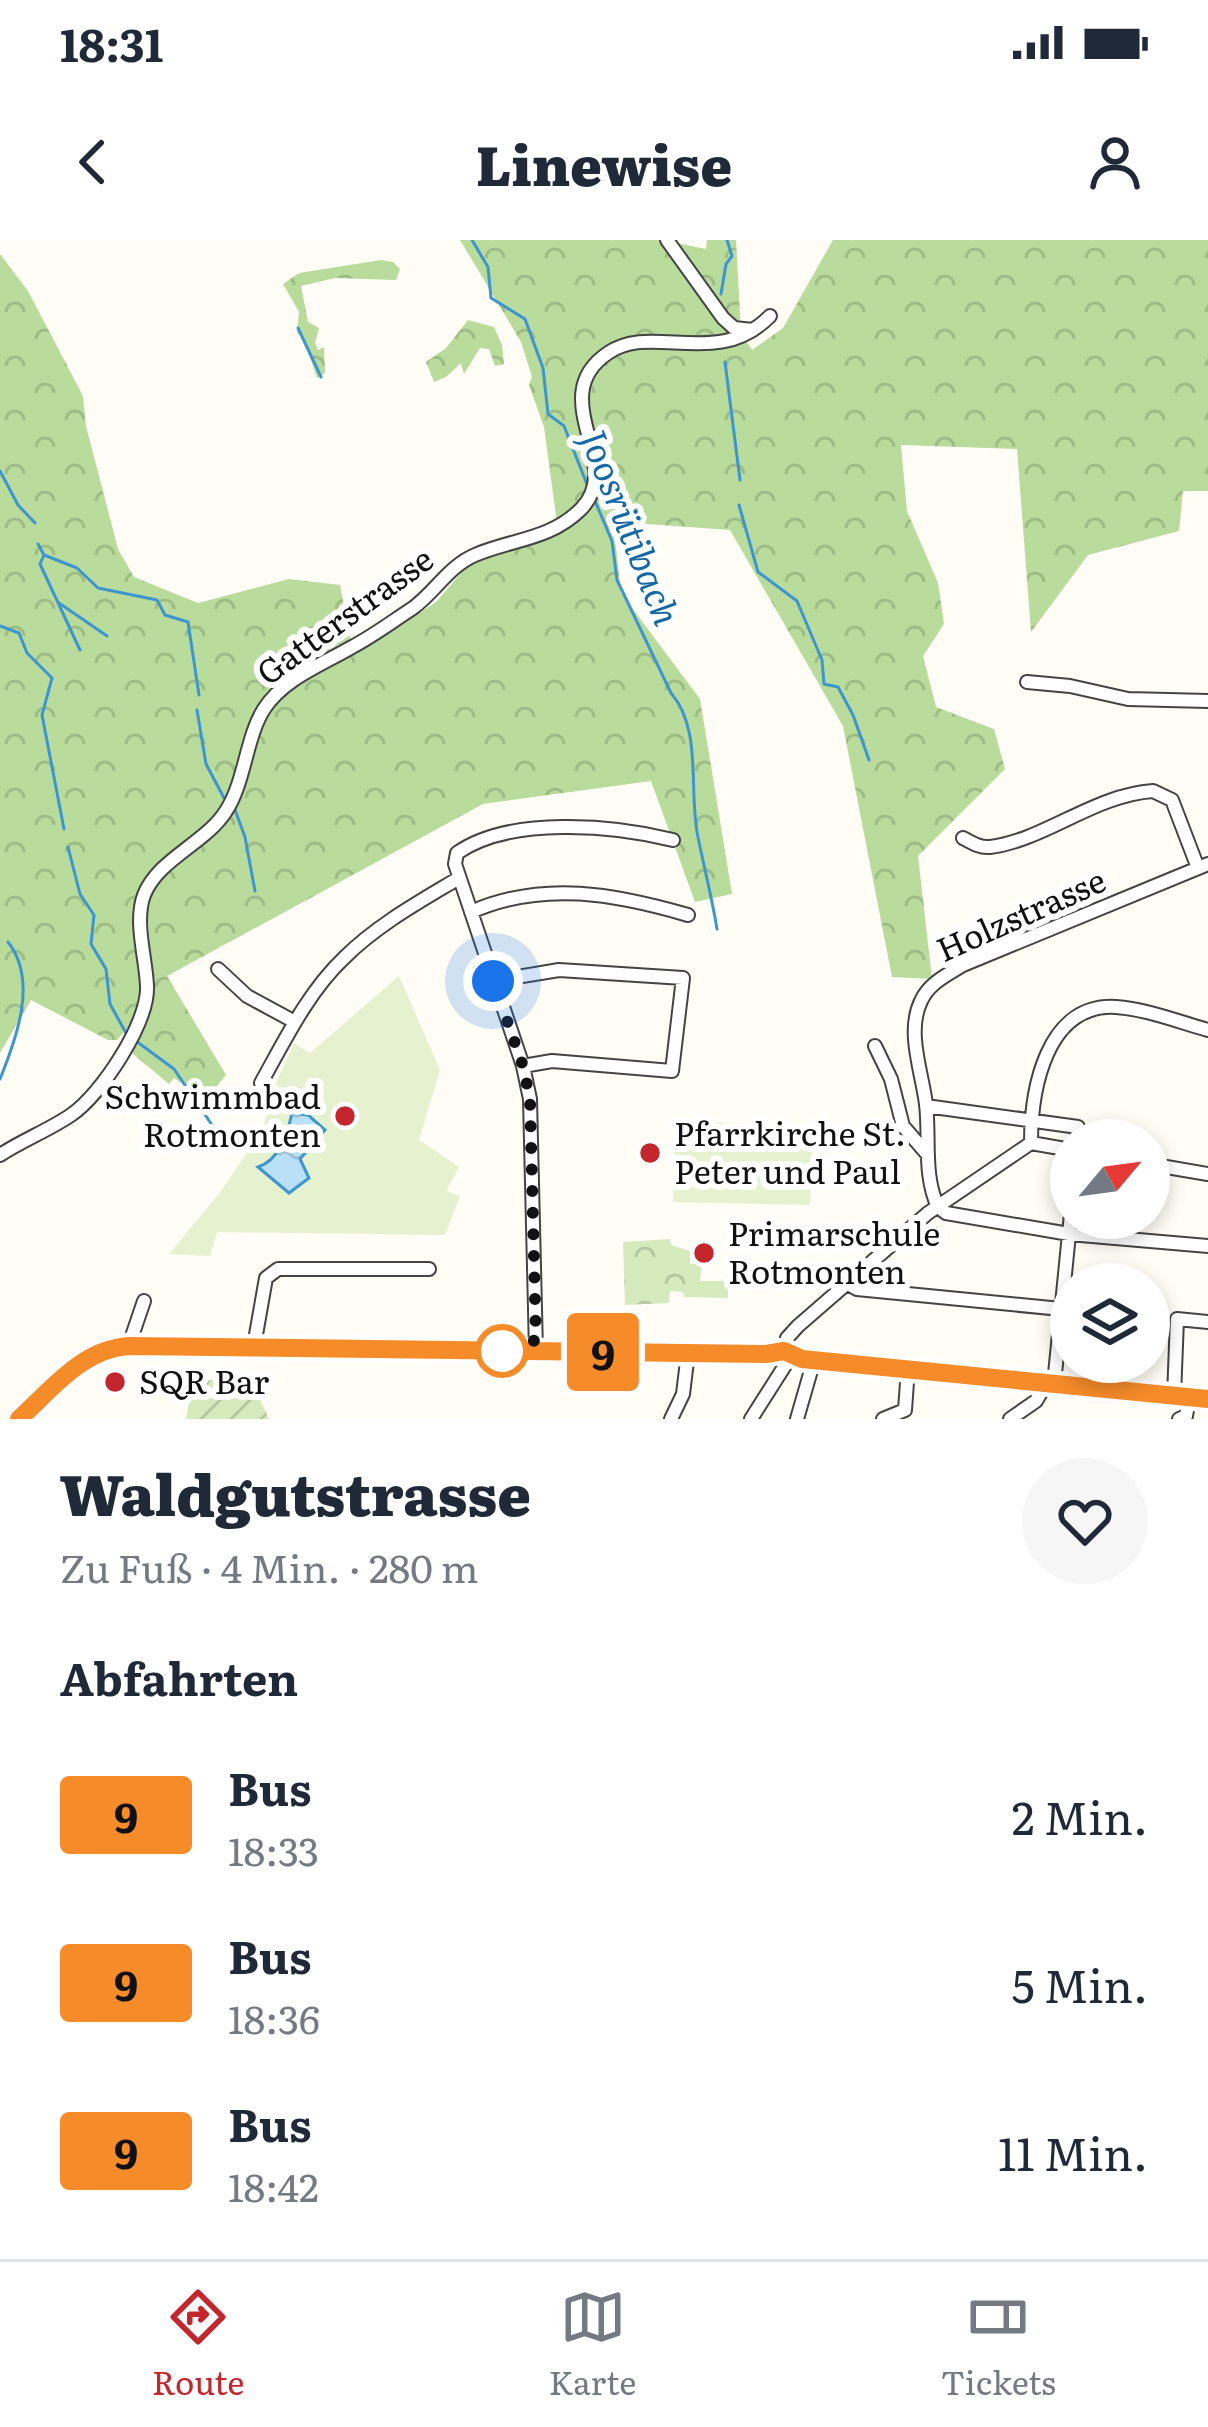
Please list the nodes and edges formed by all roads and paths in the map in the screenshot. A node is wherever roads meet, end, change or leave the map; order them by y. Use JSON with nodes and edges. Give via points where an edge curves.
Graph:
{"nodes":[{"id":1,"x":667,"y":240,"type":"edge"},
{"id":2,"x":770,"y":316,"type":"dead end"},
{"id":3,"x":753,"y":330,"type":"junction"},
{"id":4,"x":1027,"y":682,"type":"dead end"},
{"id":5,"x":1208,"y":701,"type":"edge"},
{"id":6,"x":963,"y":838,"type":"dead end"},
{"id":7,"x":673,"y":840,"type":"dead end"},
{"id":8,"x":1203,"y":866,"type":"edge"},
{"id":9,"x":459,"y":878,"type":"junction"},
{"id":10,"x":471,"y":912,"type":"junction"},
{"id":11,"x":688,"y":915,"type":"dead end"},
{"id":12,"x":218,"y":969,"type":"dead end"},
{"id":13,"x":493,"y":981,"type":"junction"},
{"id":14,"x":295,"y":1022,"type":"junction"},
{"id":15,"x":1208,"y":1030,"type":"edge"},
{"id":16,"x":875,"y":1046,"type":"dead end"},
{"id":17,"x":523,"y":1066,"type":"junction"},
{"id":18,"x":261,"y":1083,"type":"dead end"},
{"id":19,"x":926,"y":1106,"type":"junction"},
{"id":20,"x":1034,"y":1119,"type":"junction"},
{"id":21,"x":1050,"y":1122,"type":"edge"},
{"id":22,"x":1031,"y":1143,"type":"junction"},
{"id":23,"x":1050,"y":1146,"type":"edge"},
{"id":24,"x":0,"y":1155,"type":"edge"},
{"id":25,"x":928,"y":1155,"type":"junction"},
{"id":26,"x":1170,"y":1168,"type":"edge"},
{"id":27,"x":1208,"y":1174,"type":"edge"},
{"id":28,"x":938,"y":1207,"type":"junction"},
{"id":29,"x":1050,"y":1231,"type":"edge"},
{"id":30,"x":1127,"y":1239,"type":"edge"},
{"id":31,"x":1208,"y":1246,"type":"edge"},
{"id":32,"x":429,"y":1269,"type":"dead end"},
{"id":33,"x":848,"y":1284,"type":"junction"},
{"id":34,"x":144,"y":1300,"type":"dead end"},
{"id":35,"x":1050,"y":1308,"type":"edge"},
{"id":36,"x":1208,"y":1322,"type":"edge"},
{"id":37,"x":129,"y":1346,"type":"junction"},
{"id":38,"x":254,"y":1346,"type":"junction"},
{"id":39,"x":536,"y":1351,"type":"junction"},
{"id":40,"x":688,"y":1353,"type":"junction"},
{"id":41,"x":788,"y":1354,"type":"junction"},
{"id":42,"x":814,"y":1360,"type":"junction"},
{"id":43,"x":908,"y":1368,"type":"junction"},
{"id":44,"x":1050,"y":1384,"type":"junction"},
{"id":45,"x":1174,"y":1396,"type":"junction"},
{"id":46,"x":1189,"y":1398,"type":"junction"},
{"id":47,"x":1208,"y":1399,"type":"edge"},
{"id":48,"x":19,"y":1419,"type":"edge"},
{"id":49,"x":670,"y":1419,"type":"edge"},
{"id":50,"x":751,"y":1419,"type":"edge"},
{"id":51,"x":797,"y":1419,"type":"edge"},
{"id":52,"x":884,"y":1419,"type":"edge"},
{"id":53,"x":1010,"y":1419,"type":"edge"},
{"id":54,"x":1179,"y":1419,"type":"edge"}],
"edges":[{"from":1,"to":3,"type":"street","via":[[722,318]]},
{"from":2,"to":3,"type":"street","name":"Gatterstrasse"},
{"from":3,"to":24,"type":"street","name":"Gatterstrasse","via":[[732,341],[612,350],[588,370],[581,405],[596,476],[591,495],[560,528],[470,557],[414,607],[316,666],[263,710],[226,812],[144,895],[148,990],[122,1052],[75,1113]]},
{"from":4,"to":5,"type":"street","via":[[1128,699]]},
{"from":6,"to":8,"type":"street","via":[[984,848],[1153,791],[1172,800]]},
{"from":7,"to":9,"type":"street","via":[[625,828],[543,829],[469,845],[457,853]]},
{"from":8,"to":19,"type":"street","name":"Holzstrasse","via":[[936,981],[916,1014]]},
{"from":9,"to":10,"type":"street"},
{"from":9,"to":14,"type":"street","via":[[368,935]]},
{"from":10,"to":11,"type":"street","via":[[543,892],[620,895]]},
{"from":10,"to":13,"type":"street"},
{"from":12,"to":14,"type":"street"},
{"from":13,"to":17,"type":"street"},
{"from":13,"to":17,"type":"street","via":[[559,970],[682,977],[672,1071],[553,1061]]},
{"from":14,"to":18,"type":"street"},
{"from":15,"to":20,"type":"street","via":[[1120,1007],[1085,1011],[1048,1051]]},
{"from":16,"to":25,"type":"street","via":[[903,1126]]},
{"from":17,"to":39,"type":"street"},
{"from":19,"to":20,"type":"street"},
{"from":19,"to":25,"type":"street","name":"Holzstrasse"},
{"from":20,"to":21,"type":"street"},
{"from":20,"to":22,"type":"street"},
{"from":22,"to":23,"type":"street"},
{"from":22,"to":28,"type":"street"},
{"from":25,"to":28,"type":"street","name":"Holzstrasse"},
{"from":26,"to":27,"type":"street"},
{"from":28,"to":29,"type":"street"},
{"from":28,"to":33,"type":"street"},
{"from":30,"to":31,"type":"street"},
{"from":32,"to":38,"type":"street","via":[[278,1269],[266,1278]]},
{"from":33,"to":35,"type":"street"},
{"from":33,"to":41,"type":"street","via":[[790,1334]]},
{"from":34,"to":37,"type":"street"},
{"from":36,"to":45,"type":"street","via":[[1177,1319]]},
{"from":37,"to":38,"type":"street"},
{"from":37,"to":48,"type":"street","via":[[89,1356]]},
{"from":38,"to":39,"type":"street"},
{"from":39,"to":40,"type":"street"},
{"from":40,"to":41,"type":"street"},
{"from":40,"to":49,"type":"street"},
{"from":41,"to":42,"type":"street"},
{"from":41,"to":50,"type":"street"},
{"from":42,"to":43,"type":"street"},
{"from":42,"to":51,"type":"street"},
{"from":43,"to":44,"type":"street"},
{"from":43,"to":52,"type":"street","via":[[905,1410]]},
{"from":44,"to":45,"type":"street"},
{"from":44,"to":53,"type":"street"},
{"from":45,"to":46,"type":"street"},
{"from":46,"to":47,"type":"street"},
{"from":46,"to":54,"type":"street"}]}
